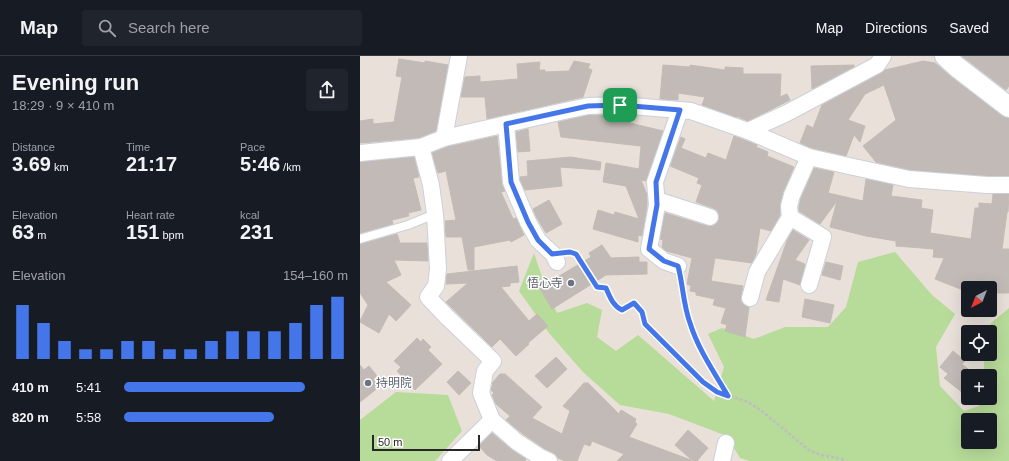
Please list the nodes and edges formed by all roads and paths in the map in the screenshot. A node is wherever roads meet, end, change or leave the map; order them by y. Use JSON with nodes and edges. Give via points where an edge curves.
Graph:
{"nodes":[{"id":1,"x":459,"y":56,"type":"edge"},
{"id":2,"x":883,"y":56,"type":"edge"},
{"id":3,"x":945,"y":56,"type":"edge"},
{"id":4,"x":1009,"y":107,"type":"edge"},
{"id":5,"x":680,"y":110,"type":"junction"},
{"id":6,"x":506,"y":124,"type":"junction"},
{"id":7,"x":748,"y":131,"type":"junction"},
{"id":8,"x":444,"y":138,"type":"junction"},
{"id":9,"x":421,"y":147,"type":"junction"},
{"id":10,"x":360,"y":153,"type":"edge"},
{"id":11,"x":809,"y":156,"type":"junction"},
{"id":12,"x":1009,"y":185,"type":"edge"},
{"id":13,"x":657,"y":200,"type":"junction"},
{"id":14,"x":435,"y":214,"type":"junction"},
{"id":15,"x":710,"y":217,"type":"dead end"},
{"id":16,"x":790,"y":217,"type":"junction"},
{"id":17,"x":360,"y":239,"type":"edge"},
{"id":18,"x":555,"y":258,"type":"joint"},
{"id":19,"x":678,"y":266,"type":"joint"},
{"id":20,"x":809,"y":285,"type":"dead end"},
{"id":21,"x":750,"y":298,"type":"dead end"},
{"id":22,"x":728,"y":396,"type":"junction"},
{"id":23,"x":492,"y":420,"type":"junction"},
{"id":24,"x":726,"y":443,"type":"dead end"},
{"id":25,"x":450,"y":461,"type":"edge"},
{"id":26,"x":549,"y":461,"type":"edge"},
{"id":27,"x":722,"y":461,"type":"edge"},
{"id":28,"x":846,"y":461,"type":"edge"}],
"edges":[{"from":1,"to":8,"type":"street"},
{"from":2,"to":7,"type":"street","via":[[877,65],[788,113]]},
{"from":3,"to":4,"type":"street"},
{"from":5,"to":6,"type":"street","via":[[620,105],[588,106]]},
{"from":5,"to":7,"type":"street","via":[[691,111]]},
{"from":5,"to":13,"type":"street","via":[[656,182]]},
{"from":6,"to":8,"type":"street"},
{"from":6,"to":18,"type":"street","via":[[511,182],[538,240]]},
{"from":7,"to":11,"type":"street"},
{"from":8,"to":9,"type":"street"},
{"from":9,"to":10,"type":"street"},
{"from":9,"to":14,"type":"street"},
{"from":11,"to":12,"type":"street","via":[[909,178]]},
{"from":11,"to":16,"type":"street","via":[[792,195]]},
{"from":13,"to":15,"type":"street"},
{"from":13,"to":19,"type":"street","via":[[649,249],[664,261]]},
{"from":14,"to":17,"type":"lane"},
{"from":14,"to":23,"type":"street","via":[[438,269],[436,286],[428,297],[493,360],[485,371],[481,394]]},
{"from":16,"to":20,"type":"street","via":[[823,237]]},
{"from":16,"to":21,"type":"street","via":[[757,272]]},
{"from":18,"to":22,"type":"path","via":[[570,252],[576,254],[597,287],[606,288],[618,308],[622,310],[634,303],[642,312],[645,324],[703,382]]},
{"from":19,"to":22,"type":"path","via":[[690,323],[703,354]]},
{"from":22,"to":28,"type":"path","via":[[748,402],[762,411],[810,451]]},
{"from":23,"to":25,"type":"street"},
{"from":23,"to":26,"type":"street","via":[[517,442]]},
{"from":24,"to":27,"type":"street"}]}
